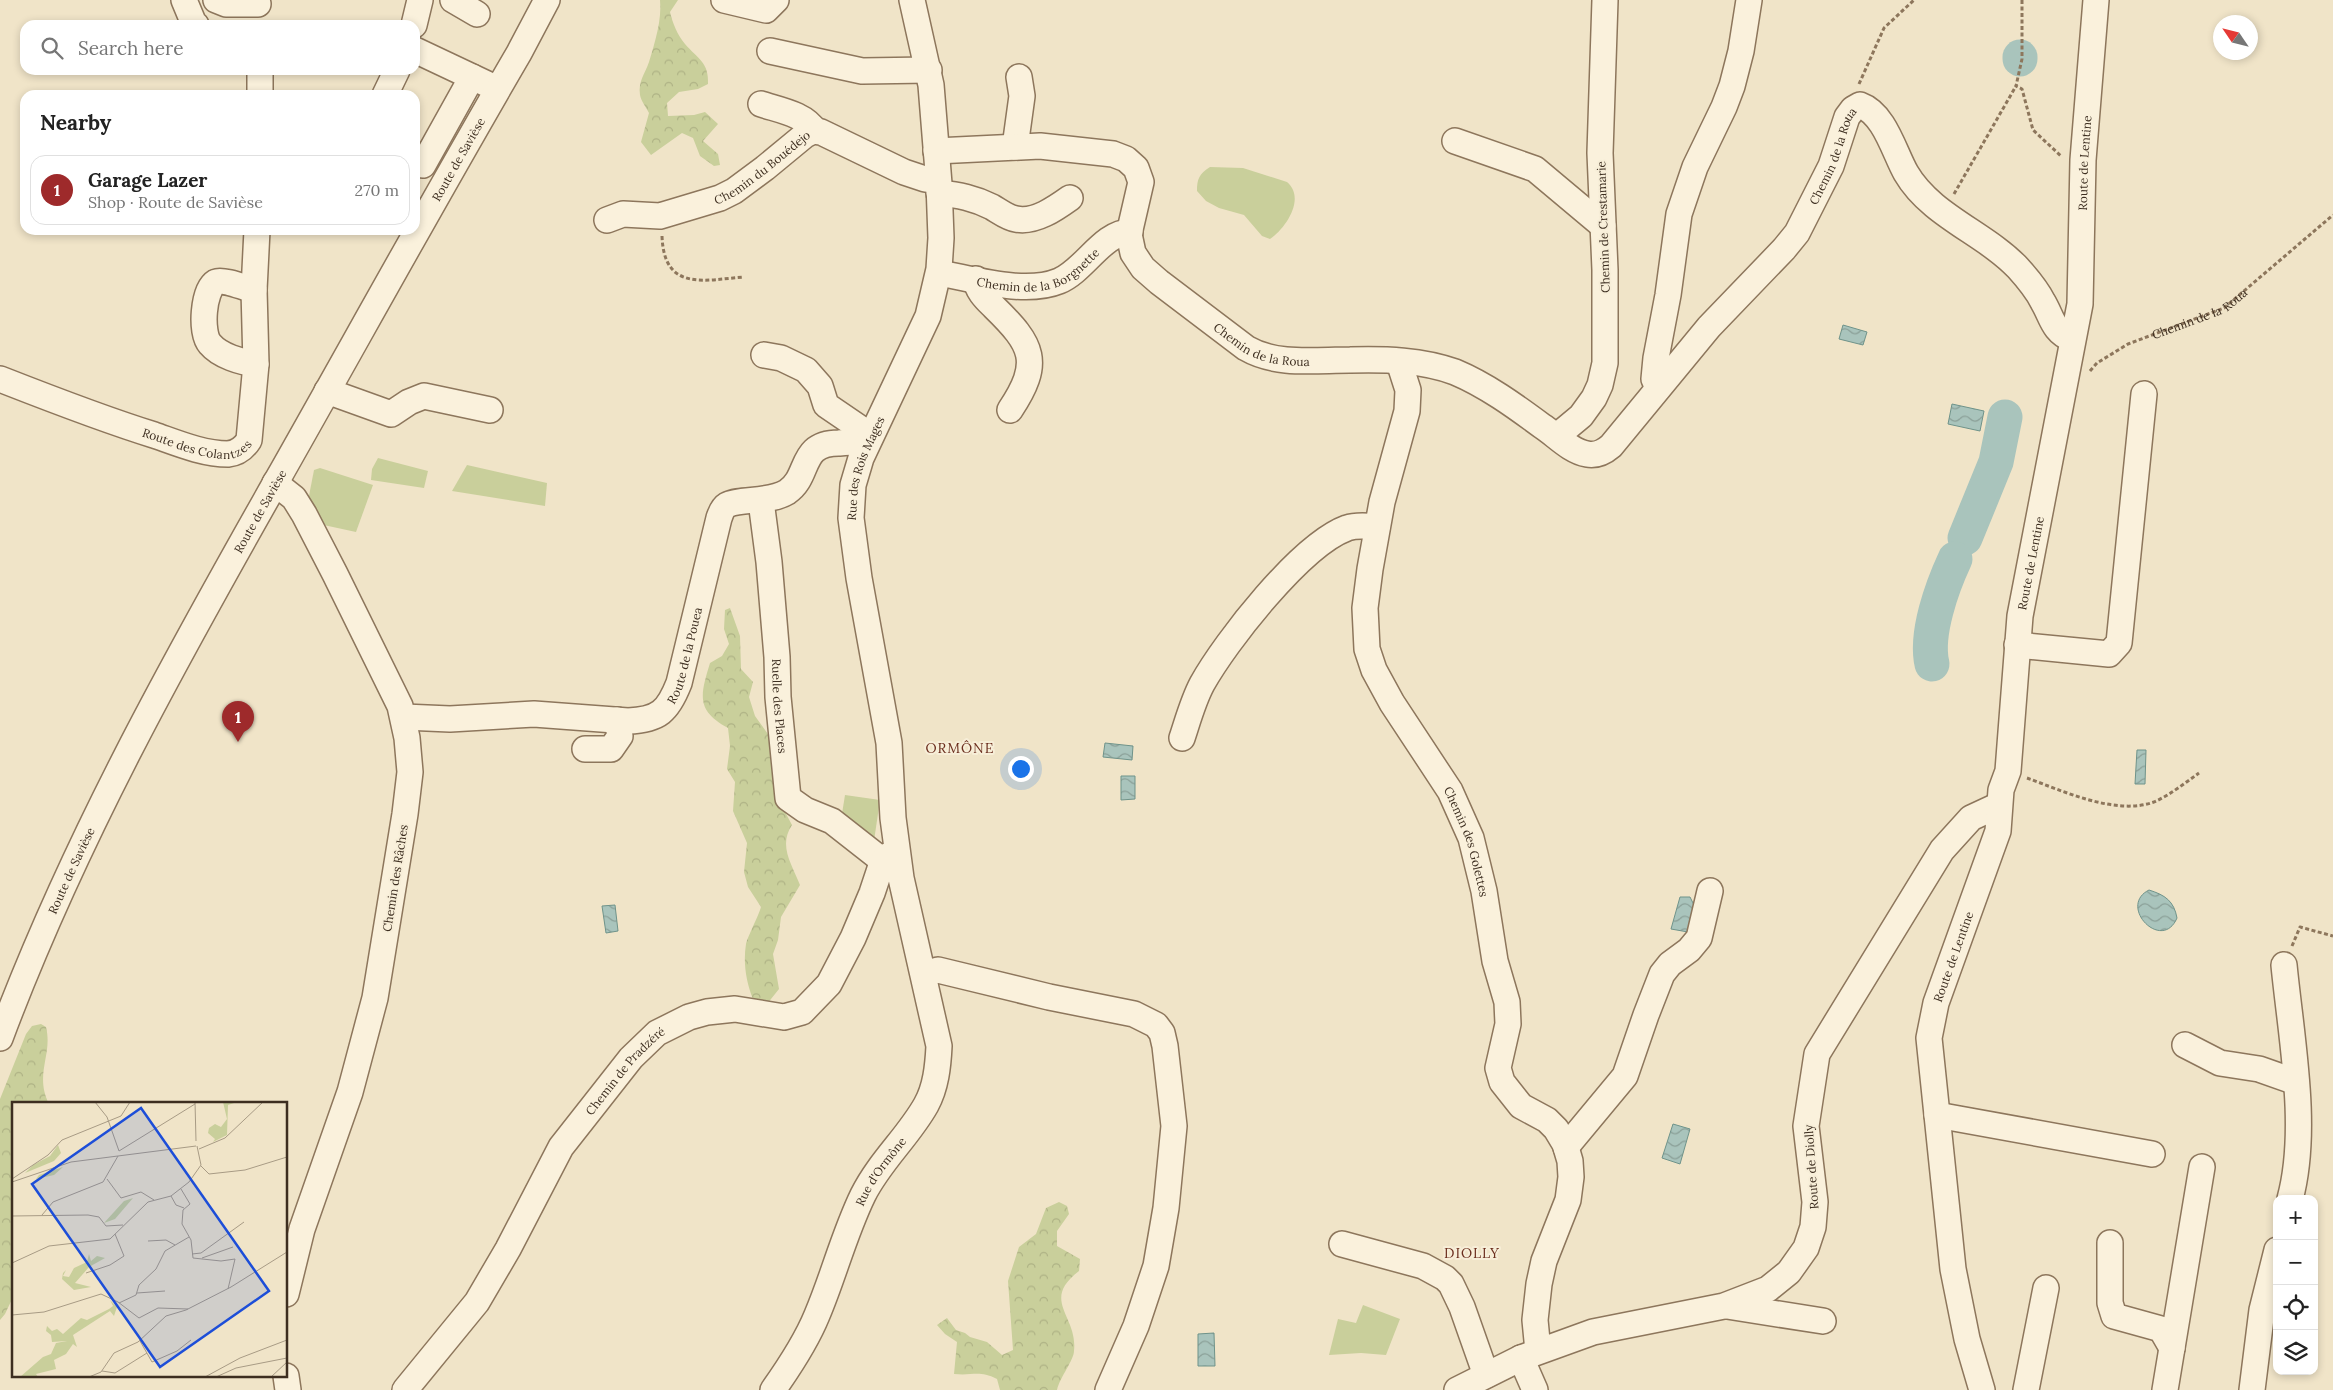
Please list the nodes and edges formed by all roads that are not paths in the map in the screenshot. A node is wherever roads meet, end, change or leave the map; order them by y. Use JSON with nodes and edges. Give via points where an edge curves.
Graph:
{"nodes":[{"id":1,"x":184,"y":0,"type":"edge"},
{"id":2,"x":216,"y":0,"type":"edge"},
{"id":3,"x":420,"y":0,"type":"edge"},
{"id":4,"x":453,"y":0,"type":"edge"},
{"id":5,"x":547,"y":0,"type":"edge"},
{"id":6,"x":724,"y":0,"type":"edge"},
{"id":7,"x":776,"y":0,"type":"edge"},
{"id":8,"x":912,"y":0,"type":"edge"},
{"id":9,"x":1605,"y":0,"type":"edge"},
{"id":10,"x":1749,"y":0,"type":"edge"},
{"id":11,"x":2096,"y":0,"type":"edge"},
{"id":12,"x":258,"y":10,"type":"edge"},
{"id":13,"x":478,"y":14,"type":"dead end"},
{"id":14,"x":192,"y":20,"type":"edge"},
{"id":15,"x":415,"y":20,"type":"edge"},
{"id":16,"x":770,"y":51,"type":"dead end"},
{"id":17,"x":420,"y":52,"type":"edge"},
{"id":18,"x":928,"y":70,"type":"junction"},
{"id":19,"x":260,"y":75,"type":"edge"},
{"id":20,"x":394,"y":75,"type":"edge"},
{"id":21,"x":472,"y":77,"type":"junction"},
{"id":22,"x":1019,"y":77,"type":"dead end"},
{"id":23,"x":498,"y":89,"type":"junction"},
{"id":24,"x":260,"y":90,"type":"edge"},
{"id":25,"x":386,"y":90,"type":"edge"},
{"id":26,"x":761,"y":104,"type":"dead end"},
{"id":27,"x":815,"y":131,"type":"junction"},
{"id":28,"x":1456,"y":141,"type":"dead end"},
{"id":29,"x":1015,"y":147,"type":"junction"},
{"id":30,"x":936,"y":151,"type":"junction"},
{"id":31,"x":420,"y":164,"type":"edge"},
{"id":32,"x":939,"y":187,"type":"junction"},
{"id":33,"x":1070,"y":198,"type":"dead end"},
{"id":34,"x":607,"y":220,"type":"dead end"},
{"id":35,"x":1603,"y":226,"type":"junction"},
{"id":36,"x":420,"y":227,"type":"edge"},
{"id":37,"x":1130,"y":232,"type":"junction"},
{"id":38,"x":257,"y":235,"type":"edge"},
{"id":39,"x":415,"y":235,"type":"edge"},
{"id":40,"x":939,"y":272,"type":"junction"},
{"id":41,"x":976,"y":279,"type":"junction"},
{"id":42,"x":254,"y":290,"type":"junction"},
{"id":43,"x":2072,"y":339,"type":"junction"},
{"id":44,"x":764,"y":355,"type":"dead end"},
{"id":45,"x":1399,"y":362,"type":"junction"},
{"id":46,"x":256,"y":364,"type":"junction"},
{"id":47,"x":0,"y":379,"type":"edge"},
{"id":48,"x":1658,"y":388,"type":"junction"},
{"id":49,"x":327,"y":391,"type":"junction"},
{"id":50,"x":2144,"y":394,"type":"dead end"},
{"id":51,"x":490,"y":410,"type":"dead end"},
{"id":52,"x":1010,"y":410,"type":"dead end"},
{"id":53,"x":1557,"y":436,"type":"junction"},
{"id":54,"x":868,"y":439,"type":"junction"},
{"id":55,"x":275,"y":483,"type":"junction"},
{"id":56,"x":761,"y":501,"type":"junction"},
{"id":57,"x":1377,"y":527,"type":"junction"},
{"id":58,"x":2017,"y":645,"type":"junction"},
{"id":59,"x":404,"y":717,"type":"junction"},
{"id":60,"x":617,"y":720,"type":"junction"},
{"id":61,"x":1182,"y":738,"type":"dead end"},
{"id":62,"x":585,"y":749,"type":"dead end"},
{"id":63,"x":1999,"y":806,"type":"junction"},
{"id":64,"x":890,"y":857,"type":"junction"},
{"id":65,"x":1710,"y":891,"type":"dead end"},
{"id":66,"x":916,"y":946,"type":"joint"},
{"id":67,"x":2284,"y":965,"type":"road end"},
{"id":68,"x":924,"y":974,"type":"junction"},
{"id":69,"x":0,"y":1038,"type":"edge"},
{"id":70,"x":2186,"y":1045,"type":"dead end"},
{"id":71,"x":2296,"y":1082,"type":"junction"},
{"id":72,"x":1937,"y":1115,"type":"junction"},
{"id":73,"x":1566,"y":1147,"type":"junction"},
{"id":74,"x":2152,"y":1154,"type":"dead end"},
{"id":75,"x":2202,"y":1167,"type":"dead end"},
{"id":76,"x":2291,"y":1195,"type":"edge"},
{"id":77,"x":2110,"y":1243,"type":"dead end"},
{"id":78,"x":1342,"y":1244,"type":"dead end"},
{"id":79,"x":2273,"y":1266,"type":"edge"},
{"id":80,"x":288,"y":1286,"type":"edge"},
{"id":81,"x":2046,"y":1288,"type":"dead end"},
{"id":82,"x":1724,"y":1306,"type":"junction"},
{"id":83,"x":1823,"y":1321,"type":"dead end"},
{"id":84,"x":2172,"y":1348,"type":"junction"},
{"id":85,"x":1529,"y":1354,"type":"junction"},
{"id":86,"x":1486,"y":1375,"type":"junction"},
{"id":87,"x":405,"y":1390,"type":"edge"},
{"id":88,"x":773,"y":1390,"type":"edge"},
{"id":89,"x":1108,"y":1390,"type":"edge"},
{"id":90,"x":1457,"y":1390,"type":"edge"},
{"id":91,"x":1535,"y":1390,"type":"edge"},
{"id":92,"x":1982,"y":1390,"type":"edge"},
{"id":93,"x":2026,"y":1390,"type":"edge"},
{"id":94,"x":2165,"y":1390,"type":"edge"},
{"id":95,"x":2252,"y":1390,"type":"edge"}],
"edges":[{"from":1,"to":14,"type":"street"},
{"from":2,"to":12,"type":"street"},
{"from":3,"to":15,"type":"street"},
{"from":4,"to":13,"type":"street"},
{"from":5,"to":23,"type":"street","name":"Route de Savièse"},
{"from":6,"to":7,"type":"street","via":[[766,10]]},
{"from":8,"to":18,"type":"street","name":"Rue des Rois Mages"},
{"from":9,"to":35,"type":"street","name":"Chemin de Crestamarie","via":[[1600,153]]},
{"from":10,"to":48,"type":"street","via":[[1741,51],[1728,98],[1695,167],[1679,214],[1656,358],[1654,378]]},
{"from":11,"to":43,"type":"street","name":"Route de Lentine","via":[[2083,176],[2080,304]]},
{"from":16,"to":18,"type":"street","via":[[862,71]]},
{"from":17,"to":21,"type":"street"},
{"from":18,"to":30,"type":"street","name":"Rue des Rois Mages"},
{"from":19,"to":24,"type":"street"},
{"from":20,"to":25,"type":"street"},
{"from":21,"to":23,"type":"street"},
{"from":21,"to":31,"type":"street","via":[[423,165]]},
{"from":22,"to":29,"type":"street","via":[[1022,96]]},
{"from":23,"to":36,"type":"street","name":"Route de Savièse"},
{"from":26,"to":27,"type":"street","via":[[799,117]]},
{"from":27,"to":32,"type":"street","name":"Chemin du Bouédejo","via":[[830,135]]},
{"from":27,"to":34,"type":"street","name":"Chemin du Bouédejo","via":[[805,135],[726,195],[660,216],[624,214]]},
{"from":28,"to":35,"type":"street","via":[[1535,169]]},
{"from":29,"to":30,"type":"street","name":"Chemin de la Roua"},
{"from":29,"to":37,"type":"street","name":"Chemin de la Roua","via":[[1040,146],[1113,154],[1131,163],[1139,172],[1141,182]]},
{"from":30,"to":32,"type":"street","name":"Rue des Rois Mages"},
{"from":32,"to":33,"type":"street","name":"Chemin du Bouédejo","via":[[974,199],[1015,219],[1051,211]]},
{"from":32,"to":40,"type":"street","name":"Rue des Rois Mages"},
{"from":35,"to":53,"type":"street","name":"Chemin de Crestamarie","via":[[1603,374],[1598,392],[1587,408]]},
{"from":37,"to":41,"type":"street","name":"Chemin de la Borgnette","via":[[1110,238],[1060,281],[1024,287]]},
{"from":37,"to":45,"type":"street","name":"Chemin de la Roua","via":[[1133,253],[1151,275],[1258,355],[1300,361]]},
{"from":38,"to":42,"type":"street","name":"Route des Colantzes"},
{"from":39,"to":49,"type":"street","name":"Route de Savièse"},
{"from":40,"to":41,"type":"street","name":"Chemin de la Borgnette"},
{"from":40,"to":54,"type":"street","name":"Rue des Rois Mages","via":[[928,316]]},
{"from":41,"to":52,"type":"street","via":[[979,290],[1018,331],[1028,350],[1030,362],[1023,390]]},
{"from":42,"to":46,"type":"street","name":"Route des Colantzes"},
{"from":42,"to":46,"type":"street","via":[[217,282],[206,298],[204,332],[210,344],[223,353],[241,362]]},
{"from":43,"to":48,"type":"street","name":"Chemin de la Roua","via":[[2056,329],[2043,301],[2010,261],[1917,190],[1881,124],[1864,107],[1856,107],[1848,117],[1831,166],[1797,233]]},
{"from":43,"to":58,"type":"street","name":"Route de Lentine"},
{"from":44,"to":54,"type":"street","via":[[781,358],[806,370],[820,386],[826,405]]},
{"from":45,"to":53,"type":"street","name":"Chemin de la Roua","via":[[1423,363],[1456,373],[1505,400]]},
{"from":45,"to":57,"type":"street","name":"Chemin des Golettes","via":[[1409,396]]},
{"from":46,"to":47,"type":"street","name":"Route des Colantzes","via":[[249,440],[244,449],[230,454],[210,452],[80,412]]},
{"from":48,"to":53,"type":"street","name":"Chemin de la Roua","via":[[1611,446],[1601,453],[1584,454]]},
{"from":49,"to":51,"type":"street","via":[[391,414],[424,396]]},
{"from":49,"to":55,"type":"street","name":"Route de Savièse"},
{"from":50,"to":58,"type":"street","via":[[2120,643],[2109,654]]},
{"from":54,"to":56,"type":"street","name":"Route de la Pouea","via":[[833,443],[816,449],[788,491]]},
{"from":54,"to":64,"type":"street","name":"Rue des Rois Mages","via":[[853,485],[851,518],[889,743]]},
{"from":55,"to":59,"type":"street","name":"Chemin des Râches","via":[[294,498],[304,514]]},
{"from":55,"to":69,"type":"street","name":"Route de Savièse","via":[[187,638],[135,739],[45,924]]},
{"from":56,"to":60,"type":"street","name":"Route de la Pouea","via":[[728,504],[723,509],[685,665],[670,703],[656,717]]},
{"from":56,"to":64,"type":"street","name":"Ruelle des Places","via":[[770,572],[788,798],[805,810],[832,820]]},
{"from":57,"to":61,"type":"street","via":[[1351,527],[1337,533],[1305,557],[1282,580],[1246,621],[1208,674],[1194,700]]},
{"from":57,"to":73,"type":"street","name":"Chemin des Golettes","via":[[1366,608],[1369,657],[1392,703],[1450,791],[1471,838],[1484,891],[1495,961],[1507,1002],[1508,1024],[1498,1068],[1502,1082],[1522,1106],[1552,1125]]},
{"from":58,"to":63,"type":"street","name":"Route de Lentine","via":[[2008,771],[2000,790]]},
{"from":59,"to":60,"type":"street","name":"Route de la Pouea","via":[[450,719],[534,714]]},
{"from":59,"to":80,"type":"street","name":"Chemin des Râches","via":[[410,786],[375,998],[350,1092],[302,1229]]},
{"from":60,"to":62,"type":"street","via":[[620,736],[611,749]]},
{"from":63,"to":72,"type":"street","name":"Route de Lentine","via":[[1998,831],[1934,1011],[1929,1038]]},
{"from":63,"to":82,"type":"street","name":"Route de Diolly","via":[[1971,818],[1942,850],[1817,1054],[1806,1126],[1815,1202],[1813,1227],[1806,1248],[1789,1272],[1768,1289]]},
{"from":64,"to":66,"type":"street","name":"Rue des Rois Mages","via":[[905,898]]},
{"from":64,"to":87,"type":"street","name":"Chemin de Pradzéré","via":[[843,959],[823,991],[802,1012],[784,1017],[735,1009],[689,1016],[657,1034],[631,1058],[560,1147],[477,1302]]},
{"from":65,"to":73,"type":"street","via":[[1699,938],[1662,974],[1625,1076]]},
{"from":66,"to":68,"type":"street","name":"Rue d'Ormône"},
{"from":67,"to":71,"type":"street"},
{"from":68,"to":88,"type":"street","name":"Rue d'Ormône","via":[[939,1046],[932,1090],[926,1104],[878,1169],[864,1194],[806,1339]]},
{"from":68,"to":89,"type":"street","via":[[938,970],[1134,1014],[1156,1024],[1162,1033],[1174,1126],[1166,1208],[1156,1266],[1136,1326]]},
{"from":70,"to":71,"type":"street","via":[[2220,1063],[2260,1069]]},
{"from":71,"to":76,"type":"street","via":[[2299,1145]]},
{"from":72,"to":74,"type":"street"},
{"from":72,"to":92,"type":"street","name":"Route de Lentine","via":[[1953,1270]]},
{"from":73,"to":85,"type":"street","name":"Chemin des Golettes","via":[[1570,1161],[1570,1192],[1538,1284]]},
{"from":75,"to":84,"type":"street"},
{"from":77,"to":84,"type":"street","via":[[2110,1304],[2114,1316],[2161,1329]]},
{"from":78,"to":86,"type":"street","via":[[1424,1266],[1445,1278],[1462,1307]]},
{"from":79,"to":95,"type":"street","via":[[2262,1310]]},
{"from":81,"to":93,"type":"street"},
{"from":82,"to":83,"type":"street"},
{"from":82,"to":85,"type":"street","name":"Route de Diolly","via":[[1593,1332]]},
{"from":84,"to":94,"type":"street"},
{"from":85,"to":86,"type":"street","name":"Route de Diolly"},
{"from":85,"to":91,"type":"street"},
{"from":86,"to":90,"type":"street","name":"Route de Diolly"}]}
